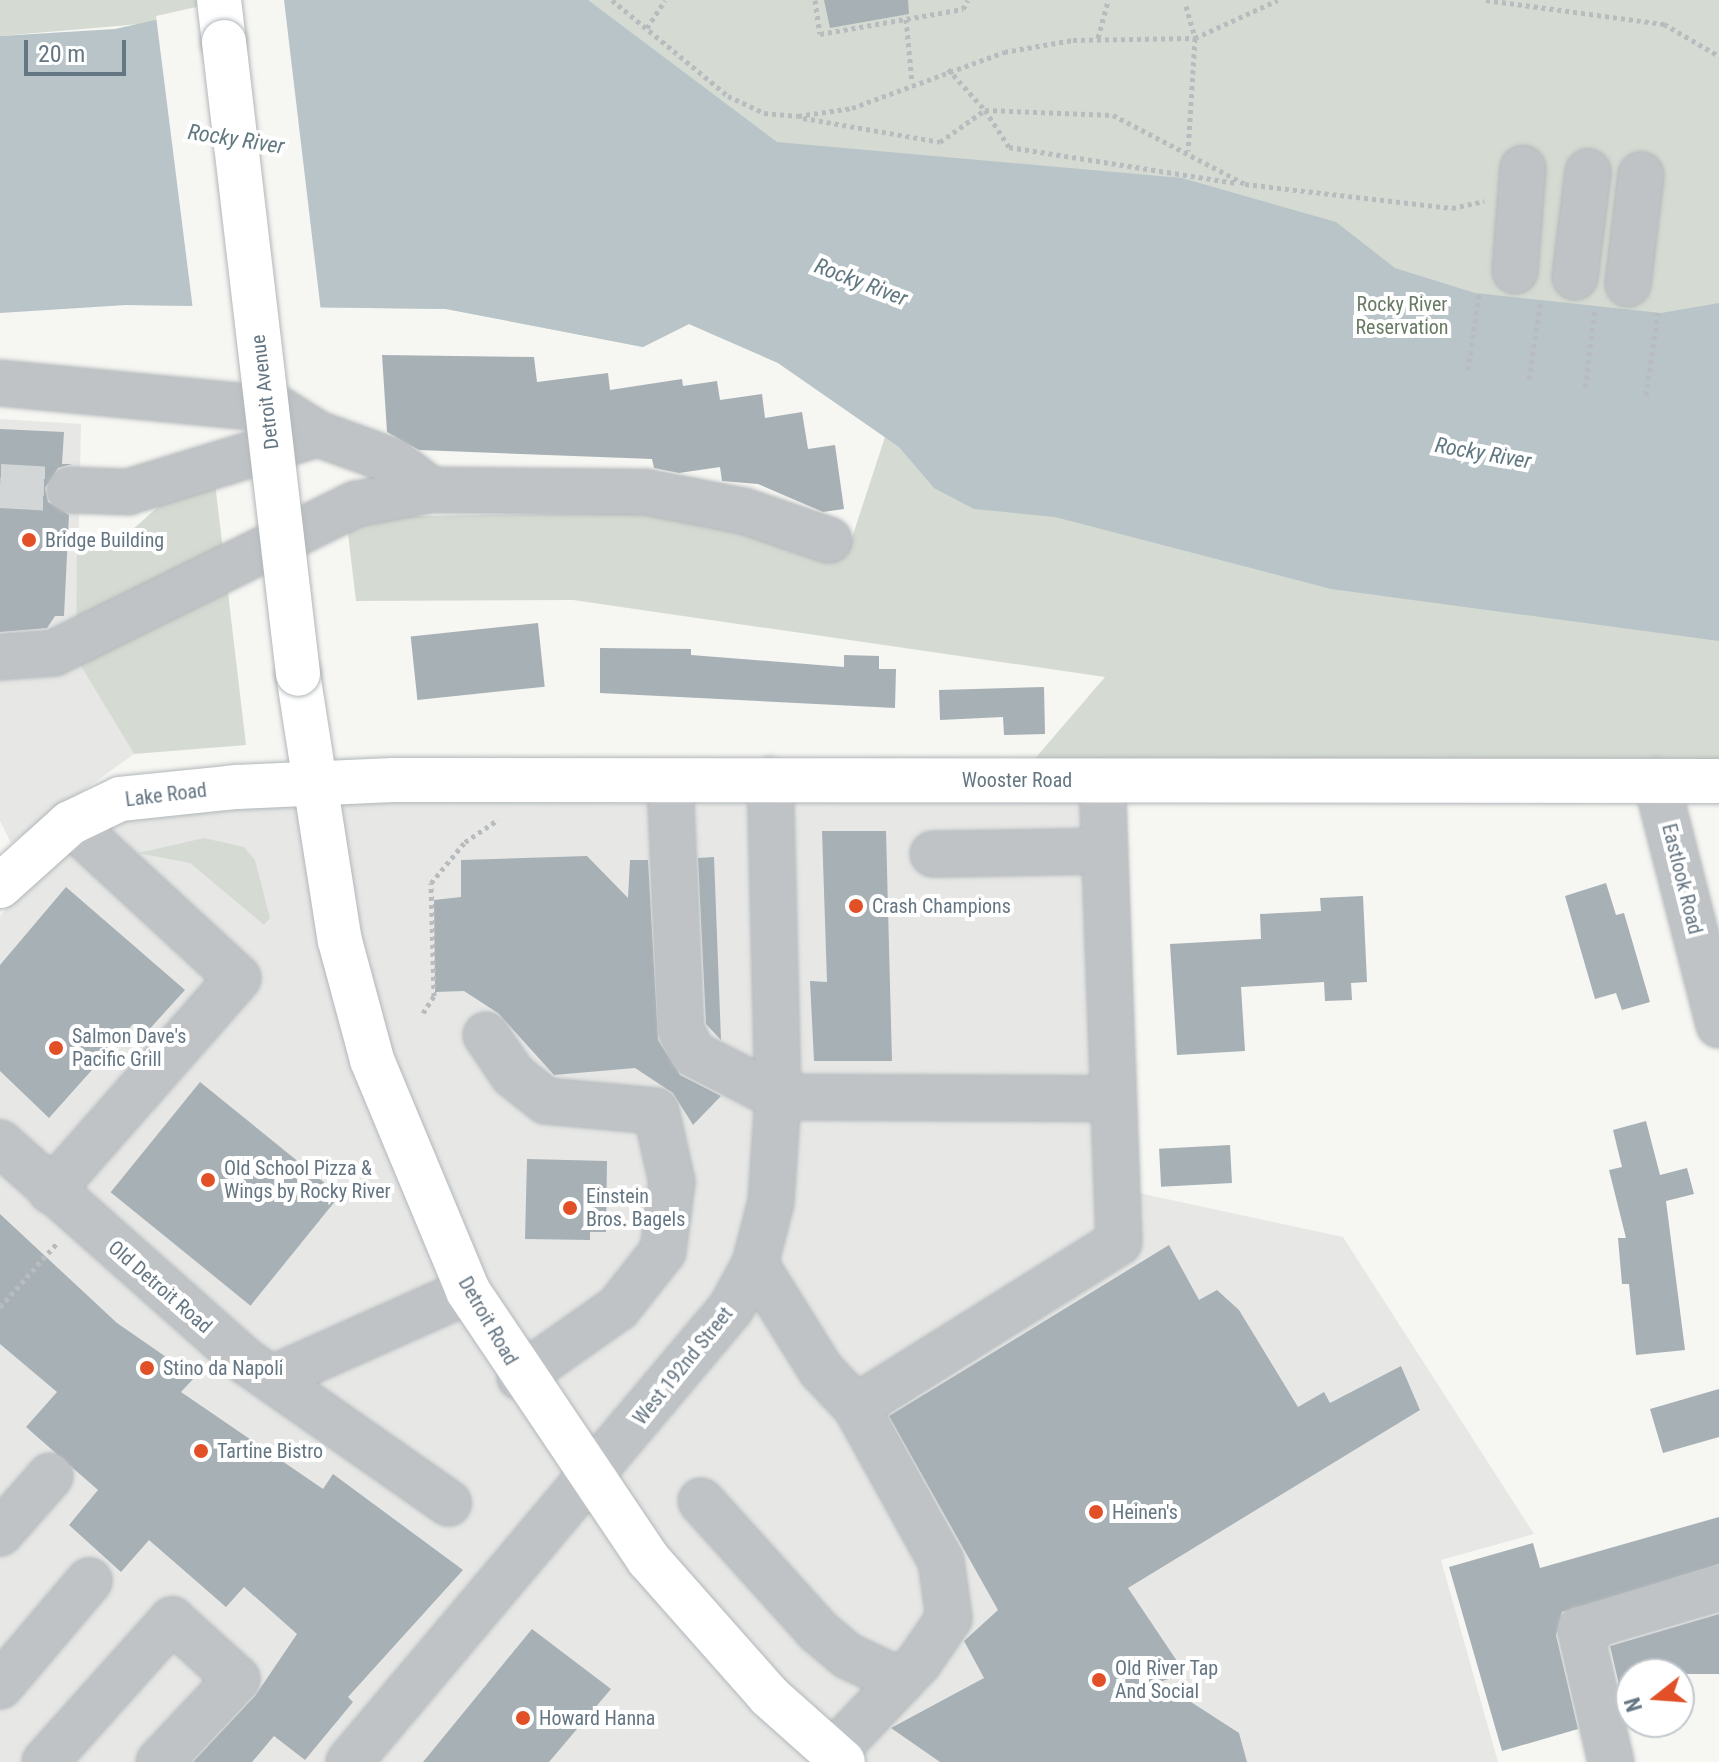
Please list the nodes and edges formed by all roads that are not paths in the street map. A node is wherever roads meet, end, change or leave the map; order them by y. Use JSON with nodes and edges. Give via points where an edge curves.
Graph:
{"nodes":[{"id":1,"x":219,"y":0,"type":"edge"},
{"id":2,"x":1523,"y":168,"type":"dead end"},
{"id":3,"x":1588,"y":172,"type":"dead end"},
{"id":4,"x":1641,"y":175,"type":"dead end"},
{"id":5,"x":1586,"y":292,"type":"junction"},
{"id":6,"x":0,"y":383,"type":"edge"},
{"id":7,"x":318,"y":434,"type":"junction"},
{"id":8,"x":70,"y":490,"type":"tunnel mouth"},
{"id":9,"x":431,"y":490,"type":"junction"},
{"id":10,"x":829,"y":540,"type":"dead end"},
{"id":11,"x":0,"y":657,"type":"edge"},
{"id":12,"x":770,"y":779,"type":"junction"},
{"id":13,"x":1102,"y":780,"type":"junction"},
{"id":14,"x":1656,"y":780,"type":"junction"},
{"id":15,"x":670,"y":781,"type":"junction"},
{"id":16,"x":1719,"y":781,"type":"edge"},
{"id":17,"x":314,"y":784,"type":"junction"},
{"id":18,"x":70,"y":823,"type":"junction"},
{"id":19,"x":1104,"y":851,"type":"junction"},
{"id":20,"x":933,"y":854,"type":"dead end"},
{"id":21,"x":0,"y":886,"type":"edge"},
{"id":22,"x":1719,"y":1025,"type":"edge"},
{"id":23,"x":486,"y":1035,"type":"dead end"},
{"id":24,"x":778,"y":1097,"type":"junction"},
{"id":25,"x":1112,"y":1099,"type":"junction"},
{"id":26,"x":0,"y":1143,"type":"edge"},
{"id":27,"x":67,"y":1205,"type":"junction"},
{"id":28,"x":755,"y":1264,"type":"junction"},
{"id":29,"x":468,"y":1291,"type":"junction"},
{"id":30,"x":520,"y":1377,"type":"junction"},
{"id":31,"x":273,"y":1378,"type":"junction"},
{"id":32,"x":856,"y":1407,"type":"junction"},
{"id":33,"x":50,"y":1476,"type":"dead end"},
{"id":34,"x":589,"y":1480,"type":"junction"},
{"id":35,"x":701,"y":1501,"type":"dead end"},
{"id":36,"x":448,"y":1503,"type":"dead end"},
{"id":37,"x":0,"y":1533,"type":"edge"},
{"id":38,"x":89,"y":1581,"type":"dead end"},
{"id":39,"x":1719,"y":1588,"type":"edge"},
{"id":40,"x":901,"y":1681,"type":"junction"},
{"id":41,"x":0,"y":1686,"type":"edge"},
{"id":42,"x":838,"y":1758,"type":"edge"},
{"id":43,"x":45,"y":1762,"type":"edge"},
{"id":44,"x":159,"y":1762,"type":"edge"},
{"id":45,"x":349,"y":1762,"type":"edge"},
{"id":46,"x":1611,"y":1762,"type":"edge"}],
"edges":[{"from":1,"to":17,"type":"main road","name":"Detroit Avenue","bridge":true},
{"from":2,"to":5,"type":"street"},
{"from":3,"to":5,"type":"street"},
{"from":4,"to":5,"type":"street"},
{"from":6,"to":7,"type":"street","via":[[280,410]]},
{"from":7,"to":8,"type":"street","via":[[128,492]]},
{"from":7,"to":9,"type":"street","via":[[393,461]]},
{"from":9,"to":10,"type":"street","via":[[646,492],[744,511]]},
{"from":9,"to":11,"type":"street","via":[[356,504],[54,653]]},
{"from":12,"to":13,"type":"main road","name":"Wooster Road"},
{"from":12,"to":15,"type":"main road","name":"Wooster Road"},
{"from":12,"to":24,"type":"street","name":"West 192nd Street"},
{"from":13,"to":14,"type":"main road","name":"Wooster Road"},
{"from":13,"to":19,"type":"street"},
{"from":14,"to":16,"type":"main road","name":"Wooster Road"},
{"from":14,"to":22,"type":"street","name":"Eastlook Road"},
{"from":15,"to":17,"type":"main road","name":"Wooster Road"},
{"from":15,"to":24,"type":"street","via":[[681,1030],[692,1053]]},
{"from":17,"to":18,"type":"main road","name":"Lake Road","via":[[120,799]]},
{"from":17,"to":29,"type":"main road","name":"Detroit Road","via":[[340,941],[372,1060]]},
{"from":18,"to":21,"type":"main road","name":"Lake Road"},
{"from":18,"to":27,"type":"street","via":[[238,978]]},
{"from":19,"to":20,"type":"street"},
{"from":19,"to":25,"type":"street"},
{"from":23,"to":30,"type":"street","via":[[513,1075],[546,1101],[656,1111],[672,1182],[663,1251],[618,1308]]},
{"from":24,"to":25,"type":"street"},
{"from":24,"to":28,"type":"street","name":"West 192nd Street","via":[[771,1202]]},
{"from":25,"to":32,"type":"street","via":[[1119,1242]]},
{"from":26,"to":27,"type":"street","name":"Old Detroit Road"},
{"from":27,"to":31,"type":"street","name":"Old Detroit Road"},
{"from":28,"to":32,"type":"street","via":[[821,1370]]},
{"from":28,"to":34,"type":"street","name":"West 192nd Street","via":[[731,1308]]},
{"from":29,"to":30,"type":"main road","name":"Detroit Road"},
{"from":29,"to":31,"type":"street"},
{"from":30,"to":34,"type":"main road","name":"Detroit Road"},
{"from":31,"to":36,"type":"street","name":"Old Detroit Road"},
{"from":32,"to":40,"type":"street","via":[[941,1561],[949,1618]]},
{"from":33,"to":37,"type":"street"},
{"from":34,"to":42,"type":"main road","name":"Detroit Road","via":[[760,1686]]},
{"from":34,"to":45,"type":"street","name":"West 192nd Street"},
{"from":35,"to":40,"type":"street","via":[[818,1631],[848,1656]]},
{"from":38,"to":41,"type":"street"},
{"from":39,"to":46,"type":"street","via":[[1580,1629]]},
{"from":40,"to":42,"type":"street"},
{"from":43,"to":44,"type":"street","via":[[172,1620],[237,1679]]}]}
